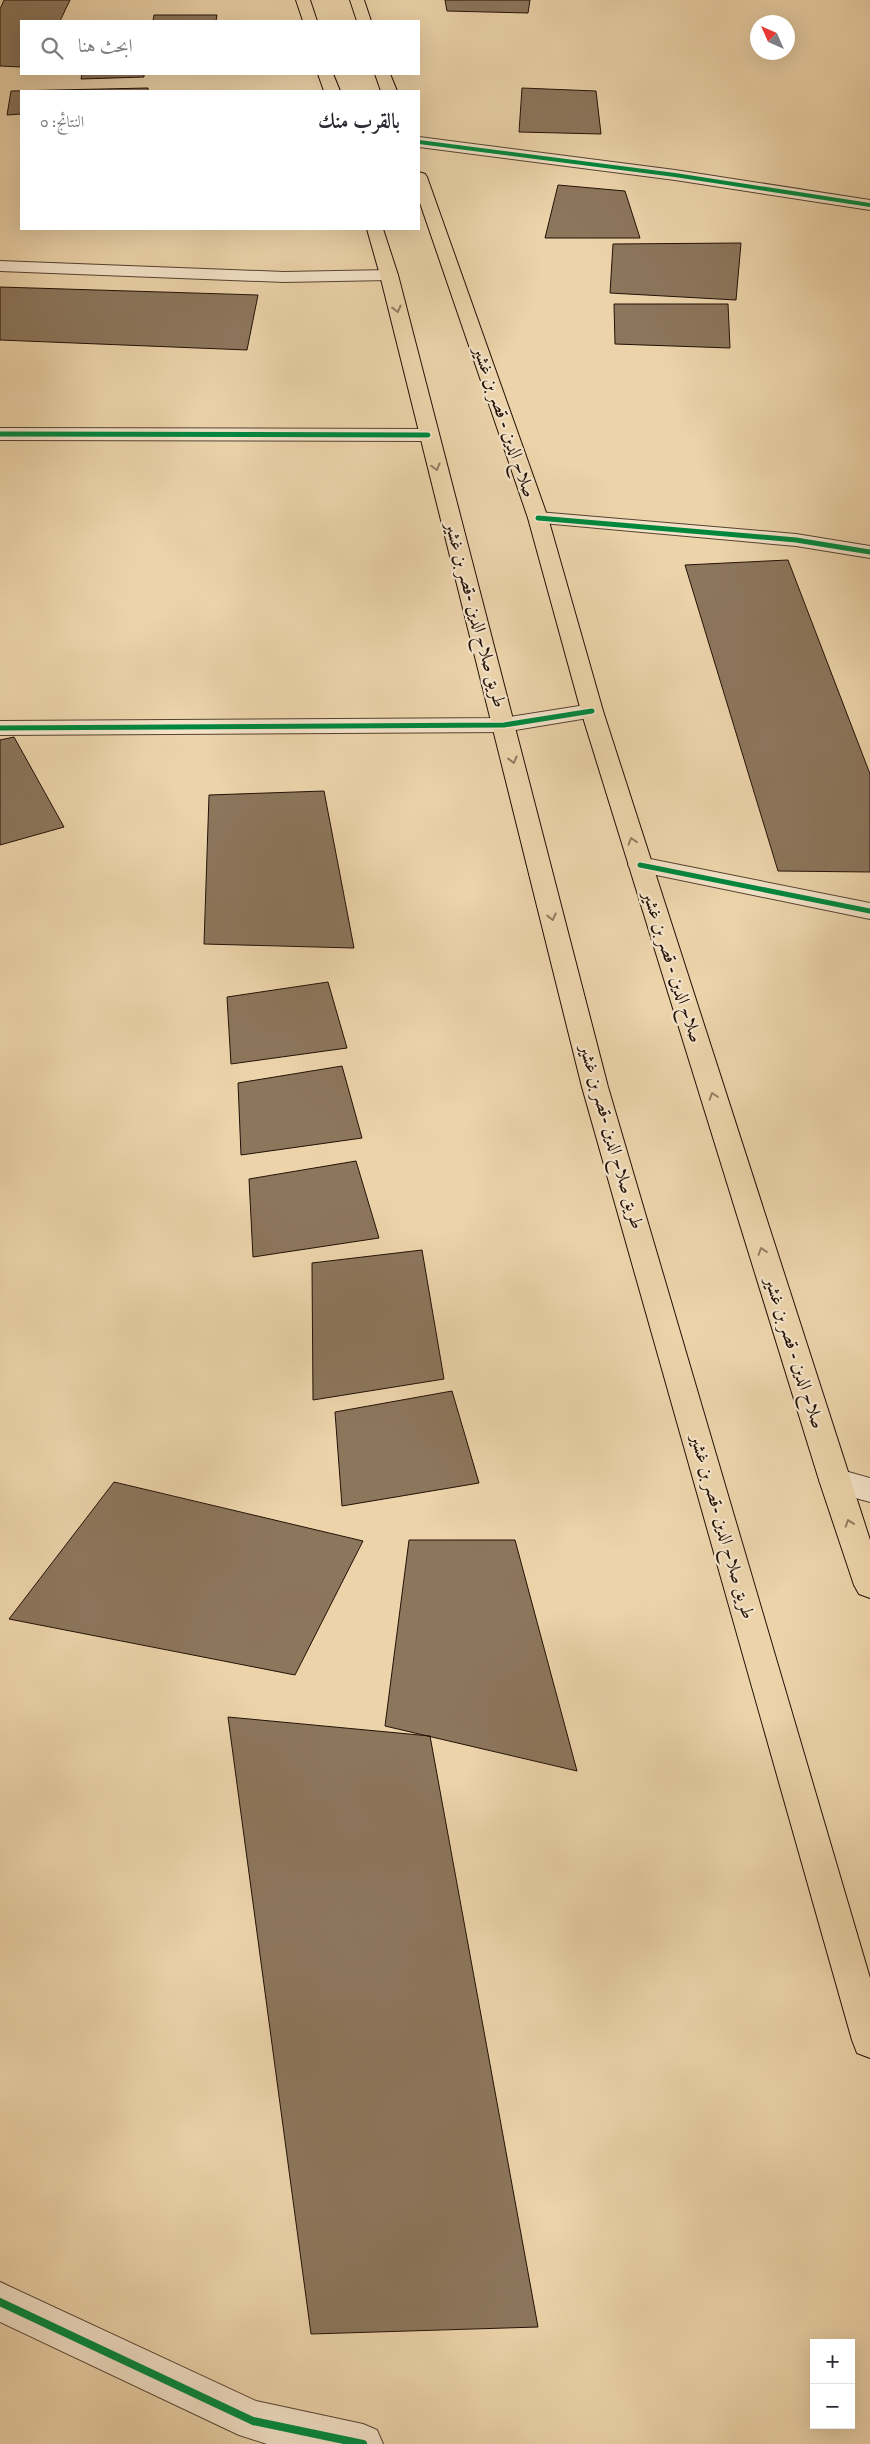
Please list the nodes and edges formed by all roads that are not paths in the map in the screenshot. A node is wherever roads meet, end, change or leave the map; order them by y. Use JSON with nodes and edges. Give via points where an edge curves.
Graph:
{"nodes":[{"id":1,"x":303,"y":0,"type":"edge"},
{"id":2,"x":357,"y":0,"type":"edge"},
{"id":3,"x":310,"y":20,"type":"edge"},
{"id":4,"x":364,"y":20,"type":"edge"},
{"id":5,"x":326,"y":75,"type":"edge"},
{"id":6,"x":383,"y":75,"type":"edge"},
{"id":7,"x":332,"y":90,"type":"edge"},
{"id":8,"x":389,"y":90,"type":"edge"},
{"id":9,"x":420,"y":142,"type":"edge"},
{"id":10,"x":420,"y":180,"type":"edge"},
{"id":11,"x":870,"y":205,"type":"edge"},
{"id":12,"x":375,"y":230,"type":"edge"},
{"id":13,"x":0,"y":266,"type":"edge"},
{"id":14,"x":389,"y":275,"type":"junction"},
{"id":15,"x":0,"y":434,"type":"edge"},
{"id":16,"x":428,"y":435,"type":"junction"},
{"id":17,"x":538,"y":518,"type":"junction"},
{"id":18,"x":870,"y":552,"type":"edge"},
{"id":19,"x":592,"y":711,"type":"junction"},
{"id":20,"x":504,"y":725,"type":"junction"},
{"id":21,"x":0,"y":728,"type":"edge"},
{"id":22,"x":640,"y":865,"type":"junction"},
{"id":23,"x":870,"y":911,"type":"edge"},
{"id":24,"x":834,"y":1480,"type":"junction"},
{"id":25,"x":870,"y":1490,"type":"edge"},
{"id":26,"x":870,"y":1585,"type":"edge"},
{"id":27,"x":870,"y":2040,"type":"edge"},
{"id":28,"x":0,"y":2302,"type":"edge"},
{"id":29,"x":363,"y":2444,"type":"edge"}],
"edges":[{"from":1,"to":3,"type":"highway"},
{"from":2,"to":4,"type":"highway"},
{"from":5,"to":7,"type":"highway"},
{"from":6,"to":8,"type":"highway"},
{"from":9,"to":11,"type":"street","via":[[675,175]]},
{"from":10,"to":17,"type":"highway","name":"صلاح الدين - قصر بن غشير"},
{"from":12,"to":14,"type":"highway","name":"طريق صلاح الدين -قصر بن غشير"},
{"from":13,"to":14,"type":"street","via":[[284,277]]},
{"from":14,"to":16,"type":"highway","name":"طريق صلاح الدين -قصر بن غشير","one_way":true},
{"from":15,"to":16,"type":"street"},
{"from":16,"to":20,"type":"highway","name":"طريق صلاح الدين -قصر بن غشير","one_way":true},
{"from":17,"to":18,"type":"street","via":[[796,540]]},
{"from":17,"to":19,"type":"highway","name":"صلاح الدين - قصر بن غشير"},
{"from":19,"to":20,"type":"street"},
{"from":22,"to":19,"type":"highway","name":"صلاح الدين - قصر بن غشير","one_way":true},
{"from":20,"to":21,"type":"street"},
{"from":20,"to":27,"type":"highway","name":"طريق صلاح الدين -قصر بن غشير","one_way":true,"via":[[596,1086]]},
{"from":22,"to":23,"type":"street"},
{"from":24,"to":22,"type":"highway","name":"صلاح الدين - قصر بن غشير","one_way":true},
{"from":24,"to":25,"type":"street"},
{"from":26,"to":24,"type":"highway","name":"صلاح الدين - قصر بن غشير","one_way":true},
{"from":28,"to":29,"type":"street","via":[[253,2421]]}]}
